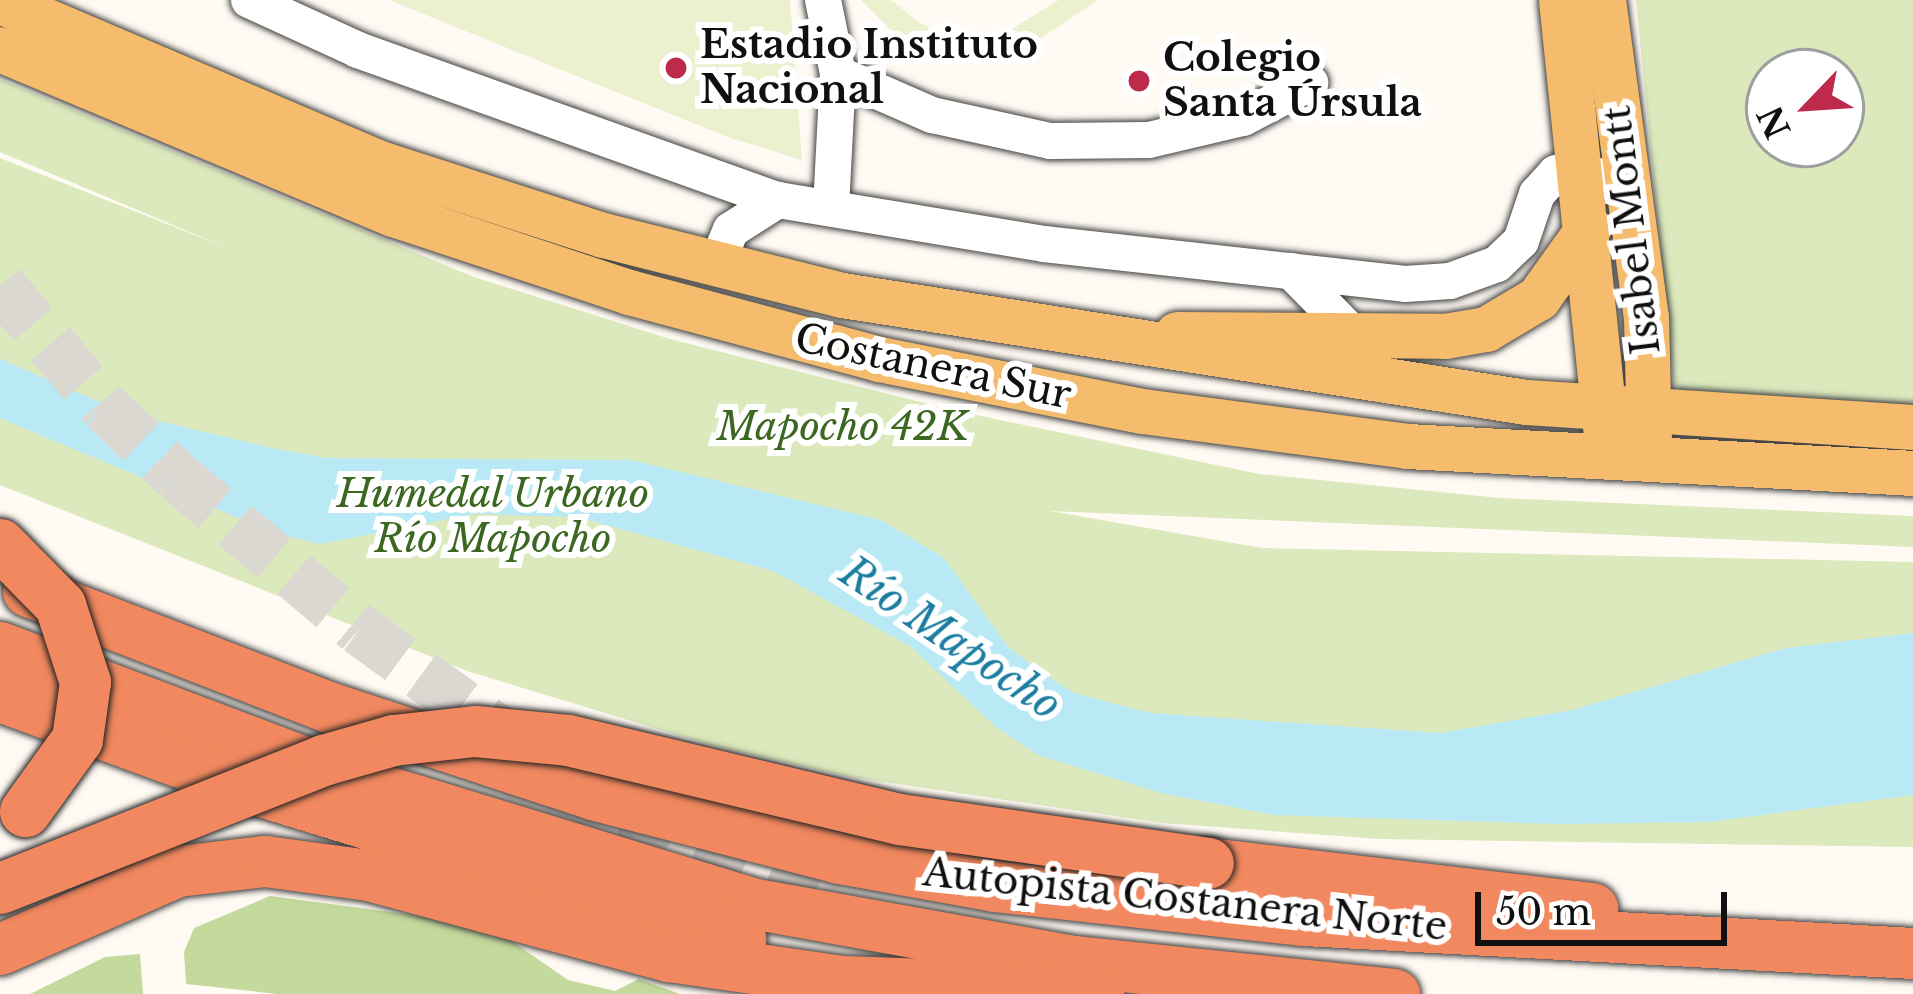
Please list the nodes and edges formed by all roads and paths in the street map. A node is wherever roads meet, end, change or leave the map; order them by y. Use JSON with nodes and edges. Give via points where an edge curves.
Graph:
{"nodes":[{"id":1,"x":249,"y":0,"type":"edge"},
{"id":2,"x":823,"y":0,"type":"edge"},
{"id":3,"x":1561,"y":0,"type":"edge"},
{"id":4,"x":1604,"y":0,"type":"edge"},
{"id":5,"x":0,"y":2,"type":"edge"},
{"id":6,"x":0,"y":49,"type":"edge"},
{"id":7,"x":838,"y":74,"type":"junction"},
{"id":8,"x":1310,"y":83,"type":"dead end"},
{"id":9,"x":1582,"y":170,"type":"junction"},
{"id":10,"x":778,"y":200,"type":"junction"},
{"id":11,"x":1630,"y":202,"type":"junction"},
{"id":12,"x":831,"y":207,"type":"junction"},
{"id":13,"x":1589,"y":227,"type":"junction"},
{"id":14,"x":716,"y":266,"type":"junction"},
{"id":15,"x":1291,"y":271,"type":"junction"},
{"id":16,"x":1351,"y":332,"type":"junction"},
{"id":17,"x":1096,"y":339,"type":"junction"},
{"id":18,"x":1628,"y":408,"type":"junction"},
{"id":19,"x":1913,"y":427,"type":"edge"},
{"id":20,"x":1627,"y":461,"type":"junction"},
{"id":21,"x":1913,"y":473,"type":"edge"},
{"id":22,"x":0,"y":544,"type":"edge"},
{"id":23,"x":0,"y":579,"type":"edge"},
{"id":24,"x":0,"y":647,"type":"edge"},
{"id":25,"x":0,"y":695,"type":"edge"},
{"id":26,"x":13,"y":821,"type":"edge"},
{"id":27,"x":0,"y":889,"type":"edge"},
{"id":28,"x":0,"y":949,"type":"edge"},
{"id":29,"x":1811,"y":950,"type":"junction"},
{"id":30,"x":1913,"y":953,"type":"edge"},
{"id":31,"x":959,"y":985,"type":"junction"},
{"id":32,"x":1328,"y":989,"type":"junction"},
{"id":33,"x":1394,"y":994,"type":"edge"}],
"edges":[{"from":1,"to":10,"type":"lane","via":[[358,50]]},
{"from":2,"to":7,"type":"lane"},
{"from":3,"to":9,"type":"main road","name":"Isabel Montt"},
{"from":4,"to":11,"type":"main road","name":"Isabel Montt"},
{"from":5,"to":14,"type":"main road","name":"Costanera Sur","via":[[380,163]]},
{"from":6,"to":20,"type":"main road","name":"Costanera Sur","via":[[393,214],[749,326],[1142,411],[1407,446]]},
{"from":7,"to":8,"type":"lane","via":[[932,115],[1050,141],[1149,140],[1244,118]]},
{"from":7,"to":12,"type":"lane"},
{"from":9,"to":11,"type":"lane","via":[[1610,177]]},
{"from":9,"to":13,"type":"main road","name":"Isabel Montt"},
{"from":9,"to":15,"type":"lane","via":[[1556,173],[1537,194],[1521,241],[1497,264],[1450,281]]},
{"from":10,"to":12,"type":"lane"},
{"from":10,"to":14,"type":"lane","via":[[731,230]]},
{"from":11,"to":18,"type":"main road","name":"Isabel Montt"},
{"from":12,"to":15,"type":"lane","via":[[1044,244]]},
{"from":13,"to":16,"type":"main road","via":[[1559,278],[1502,322],[1445,336]]},
{"from":13,"to":18,"type":"main road","name":"Isabel Montt"},
{"from":14,"to":17,"type":"main road","name":"Costanera Sur"},
{"from":15,"to":16,"type":"lane"},
{"from":16,"to":17,"type":"main road"},
{"from":17,"to":18,"type":"main road","name":"Costanera Sur","via":[[1526,402]]},
{"from":18,"to":19,"type":"main road","name":"Costanera Sur"},
{"from":18,"to":20,"type":"main road","name":"Isabel Montt"},
{"from":20,"to":21,"type":"main road","name":"Costanera Sur"},
{"from":22,"to":26,"type":"highway","bridge":true,"via":[[59,605],[85,682],[77,739]]},
{"from":23,"to":29,"type":"highway","name":"Autopista Costanera Norte","via":[[331,708],[592,794],[839,858],[1170,908]]},
{"from":24,"to":32,"type":"highway","name":"Autopista Costanera Norte","via":[[366,785],[751,903],[1074,961]]},
{"from":25,"to":31,"type":"highway","via":[[248,788],[606,902]]},
{"from":27,"to":29,"type":"highway","bridge":true,"via":[[292,770],[375,744],[476,731],[568,740],[900,820],[1591,908]]},
{"from":28,"to":31,"type":"highway","via":[[164,876],[265,861],[368,875],[669,956],[842,981]]},
{"from":29,"to":30,"type":"highway","name":"Autopista Costanera Norte"},
{"from":31,"to":32,"type":"highway"},
{"from":32,"to":33,"type":"highway","name":"Autopista Costanera Norte"}]}
